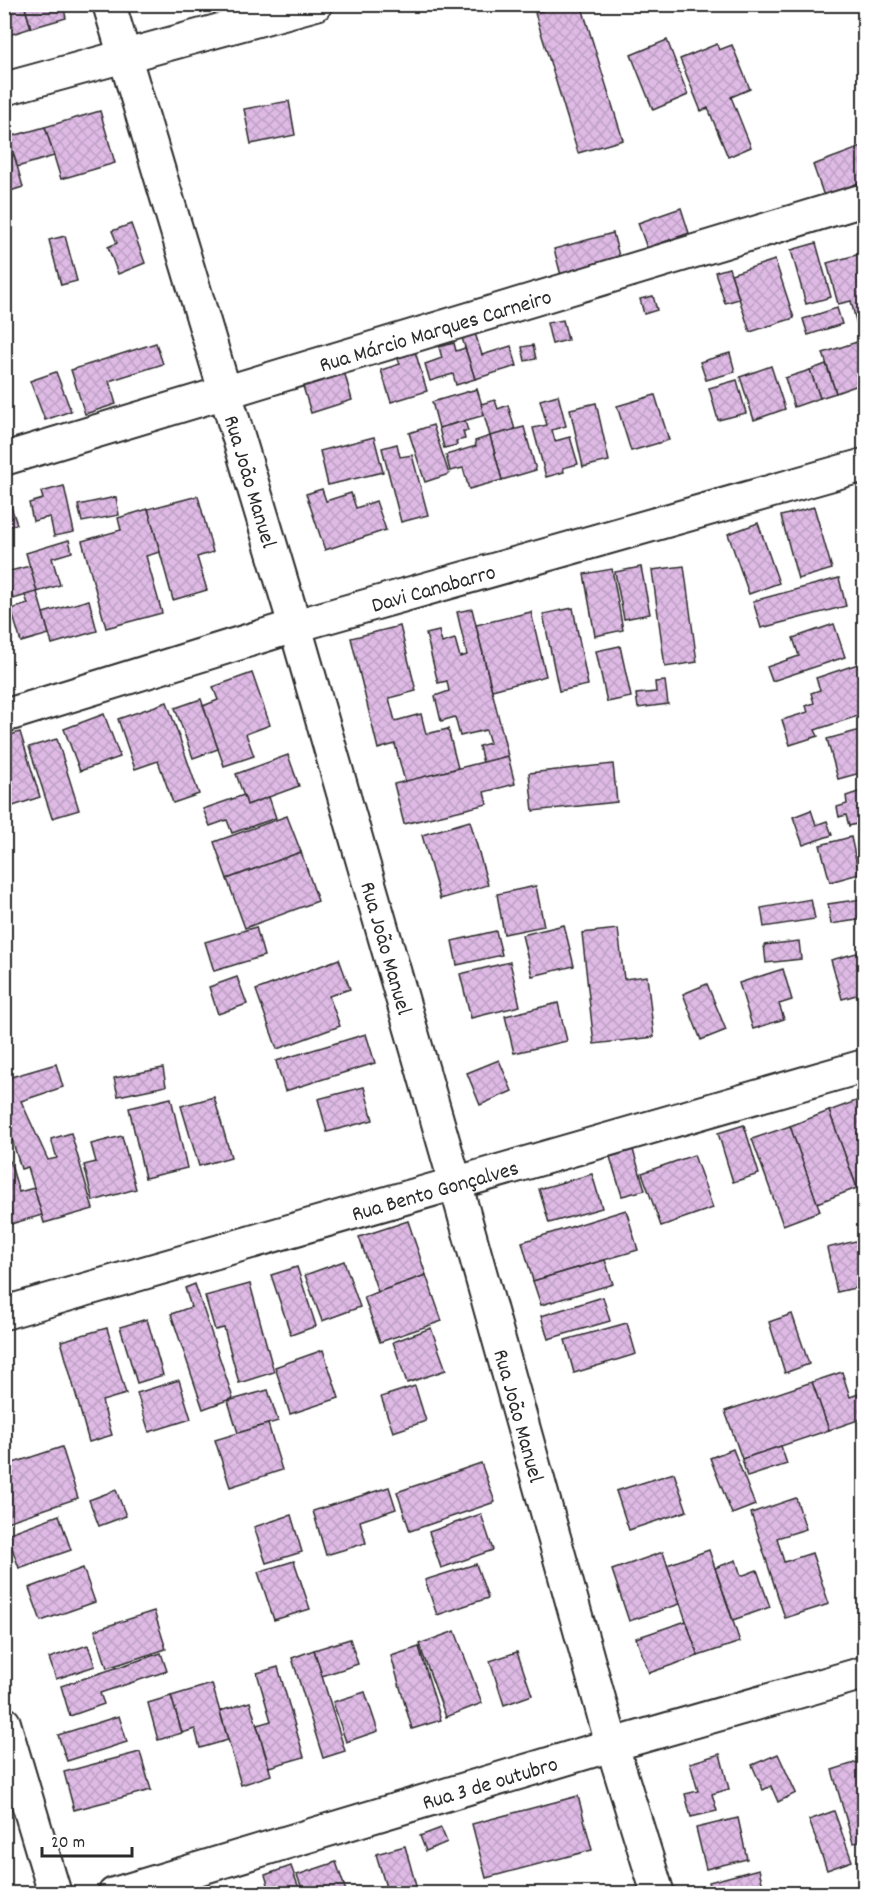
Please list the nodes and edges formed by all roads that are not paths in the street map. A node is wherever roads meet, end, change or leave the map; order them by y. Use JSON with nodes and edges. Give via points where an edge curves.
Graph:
{"nodes":[{"id":1,"x":109,"y":4,"type":"edge"},
{"id":2,"x":316,"y":4,"type":"edge"},
{"id":3,"x":124,"y":56,"type":"junction"},
{"id":4,"x":4,"y":89,"type":"edge"},
{"id":5,"x":864,"y":200,"type":"edge"},
{"id":6,"x":224,"y":391,"type":"junction"},
{"id":7,"x":4,"y":459,"type":"edge"},
{"id":8,"x":864,"y":465,"type":"edge"},
{"id":9,"x":295,"y":626,"type":"junction"},
{"id":10,"x":4,"y":716,"type":"edge"},
{"id":11,"x":864,"y":1066,"type":"edge"},
{"id":12,"x":455,"y":1182,"type":"junction"},
{"id":13,"x":4,"y":1313,"type":"edge"},
{"id":14,"x":864,"y":1673,"type":"edge"},
{"id":15,"x":4,"y":1724,"type":"edge"},
{"id":16,"x":612,"y":1745,"type":"junction"},
{"id":17,"x":55,"y":1893,"type":"edge"},
{"id":18,"x":114,"y":1893,"type":"edge"},
{"id":19,"x":658,"y":1893,"type":"edge"}],
"edges":[{"from":1,"to":3,"type":"street","name":"Rua João Manuel"},
{"from":2,"to":3,"type":"street"},
{"from":3,"to":4,"type":"street"},
{"from":3,"to":6,"type":"street","name":"Rua João Manuel"},
{"from":5,"to":6,"type":"street","name":"Rua Márcio Marques Carneiro"},
{"from":6,"to":7,"type":"street","name":"Rua Márcio Marques Carneiro"},
{"from":6,"to":9,"type":"street","name":"Rua João Manuel"},
{"from":8,"to":9,"type":"street","name":"Davi Canabarro"},
{"from":9,"to":10,"type":"street","name":"Davi Canabarro"},
{"from":9,"to":12,"type":"street","name":"Rua João Manuel"},
{"from":11,"to":12,"type":"street","name":"Rua Bento Gonçalves"},
{"from":12,"to":13,"type":"street","name":"Rua Bento Gonçalves"},
{"from":12,"to":16,"type":"street","name":"Rua João Manuel"},
{"from":14,"to":16,"type":"street","name":"Rua 3 de outubro"},
{"from":15,"to":17,"type":"street"},
{"from":16,"to":18,"type":"street","name":"Rua 3 de outubro"},
{"from":16,"to":19,"type":"street","name":"Rua João Manuel"}]}
